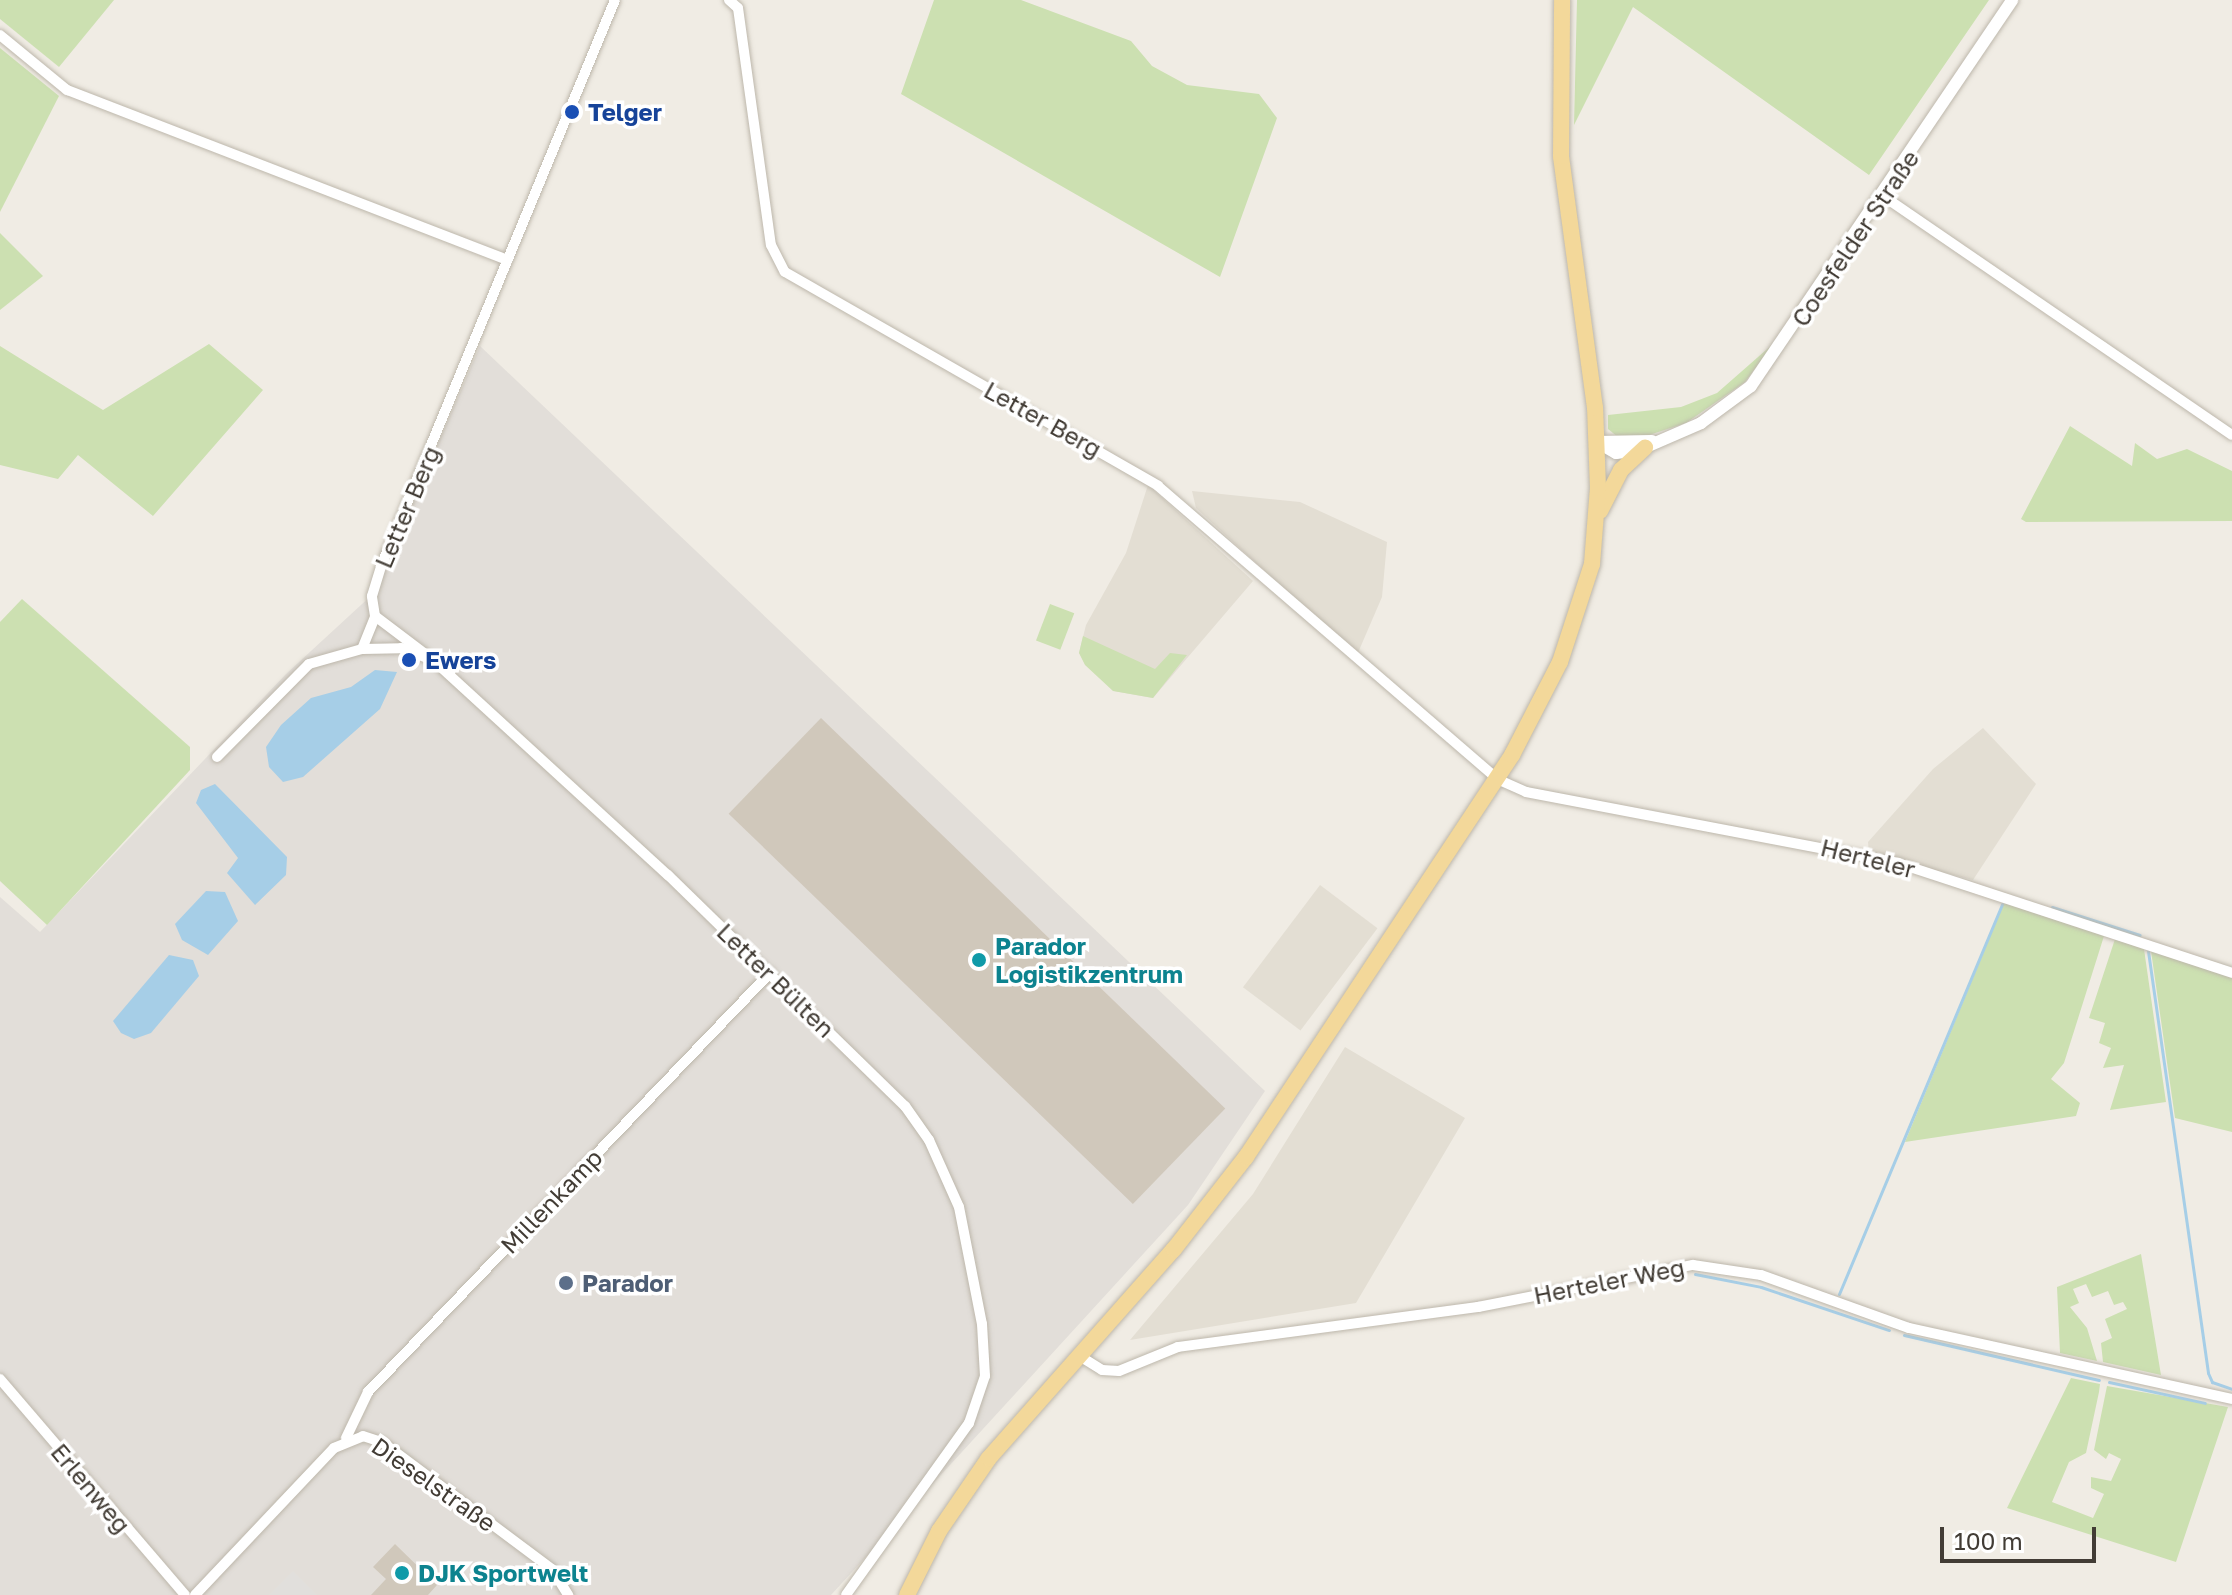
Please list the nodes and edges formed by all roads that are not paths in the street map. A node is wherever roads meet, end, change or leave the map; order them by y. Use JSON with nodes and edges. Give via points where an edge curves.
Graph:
{"nodes":[{"id":1,"x":615,"y":0,"type":"edge"},
{"id":2,"x":729,"y":0,"type":"edge"},
{"id":3,"x":1562,"y":0,"type":"edge"},
{"id":4,"x":2012,"y":0,"type":"edge"},
{"id":5,"x":0,"y":35,"type":"edge"},
{"id":6,"x":1883,"y":196,"type":"junction"},
{"id":7,"x":507,"y":260,"type":"junction"},
{"id":8,"x":2232,"y":435,"type":"edge"},
{"id":9,"x":1663,"y":439,"type":"junction"},
{"id":10,"x":1597,"y":442,"type":"junction"},
{"id":11,"x":1645,"y":448,"type":"junction"},
{"id":12,"x":1597,"y":520,"type":"junction"},
{"id":13,"x":375,"y":616,"type":"junction"},
{"id":14,"x":362,"y":649,"type":"junction"},
{"id":15,"x":433,"y":660,"type":"junction"},
{"id":16,"x":217,"y":757,"type":"dead end"},
{"id":17,"x":1497,"y":779,"type":"junction"},
{"id":18,"x":770,"y":973,"type":"junction"},
{"id":19,"x":2232,"y":973,"type":"edge"},
{"id":20,"x":1078,"y":1355,"type":"junction"},
{"id":21,"x":0,"y":1379,"type":"edge"},
{"id":22,"x":2232,"y":1399,"type":"edge"},
{"id":23,"x":346,"y":1438,"type":"junction"},
{"id":24,"x":185,"y":1595,"type":"edge"},
{"id":25,"x":195,"y":1595,"type":"edge"},
{"id":26,"x":568,"y":1595,"type":"edge"},
{"id":27,"x":846,"y":1595,"type":"edge"},
{"id":28,"x":907,"y":1595,"type":"edge"}],
"edges":[{"from":1,"to":7,"type":"street","name":"Letter Berg"},
{"from":2,"to":17,"type":"street","name":"Letter Berg","via":[[738,8],[771,245],[785,272],[1158,486]]},
{"from":3,"to":10,"type":"main road","via":[[1562,167]]},
{"from":4,"to":6,"type":"street","name":"Coesfelder Straße"},
{"from":5,"to":7,"type":"street","via":[[67,90]]},
{"from":6,"to":8,"type":"street"},
{"from":6,"to":9,"type":"street","name":"Coesfelder Straße","via":[[1751,386],[1713,416]]},
{"from":7,"to":13,"type":"street","name":"Letter Berg","via":[[381,566],[372,596]]},
{"from":9,"to":10,"type":"street","name":"Coesfelder Straße"},
{"from":9,"to":11,"type":"street","name":"Coesfelder Straße"},
{"from":10,"to":11,"type":"street","name":"Coesfelder Straße","via":[[1616,453]]},
{"from":10,"to":12,"type":"main road"},
{"from":11,"to":12,"type":"main road","via":[[1621,470]]},
{"from":12,"to":17,"type":"main road","via":[[1592,564],[1560,662]]},
{"from":13,"to":14,"type":"street"},
{"from":13,"to":15,"type":"street"},
{"from":14,"to":15,"type":"street","name":"Letter Bülten","via":[[401,648]]},
{"from":14,"to":16,"type":"street","name":"Letter Bülten","via":[[309,664]]},
{"from":15,"to":18,"type":"street","name":"Letter Bülten"},
{"from":17,"to":19,"type":"street","name":"Herteler","via":[[1526,792],[1898,863]]},
{"from":17,"to":20,"type":"main road","via":[[1246,1157]]},
{"from":18,"to":23,"type":"street","name":"Millenkamp","via":[[368,1392]]},
{"from":18,"to":27,"type":"street","name":"Letter Bülten","via":[[905,1106],[929,1140],[968,1238],[986,1352],[969,1423]]},
{"from":20,"to":22,"type":"street","name":"Herteler Weg","via":[[1102,1370],[1119,1371],[1178,1347],[1478,1307],[1693,1265],[1761,1275],[1909,1328]]},
{"from":20,"to":28,"type":"main road","via":[[964,1492]]},
{"from":21,"to":24,"type":"street","name":"Erlenweg"},
{"from":23,"to":25,"type":"street","name":"Dieselstraße"},
{"from":23,"to":26,"type":"street","name":"Dieselstraße","via":[[382,1442],[552,1569]]}]}
